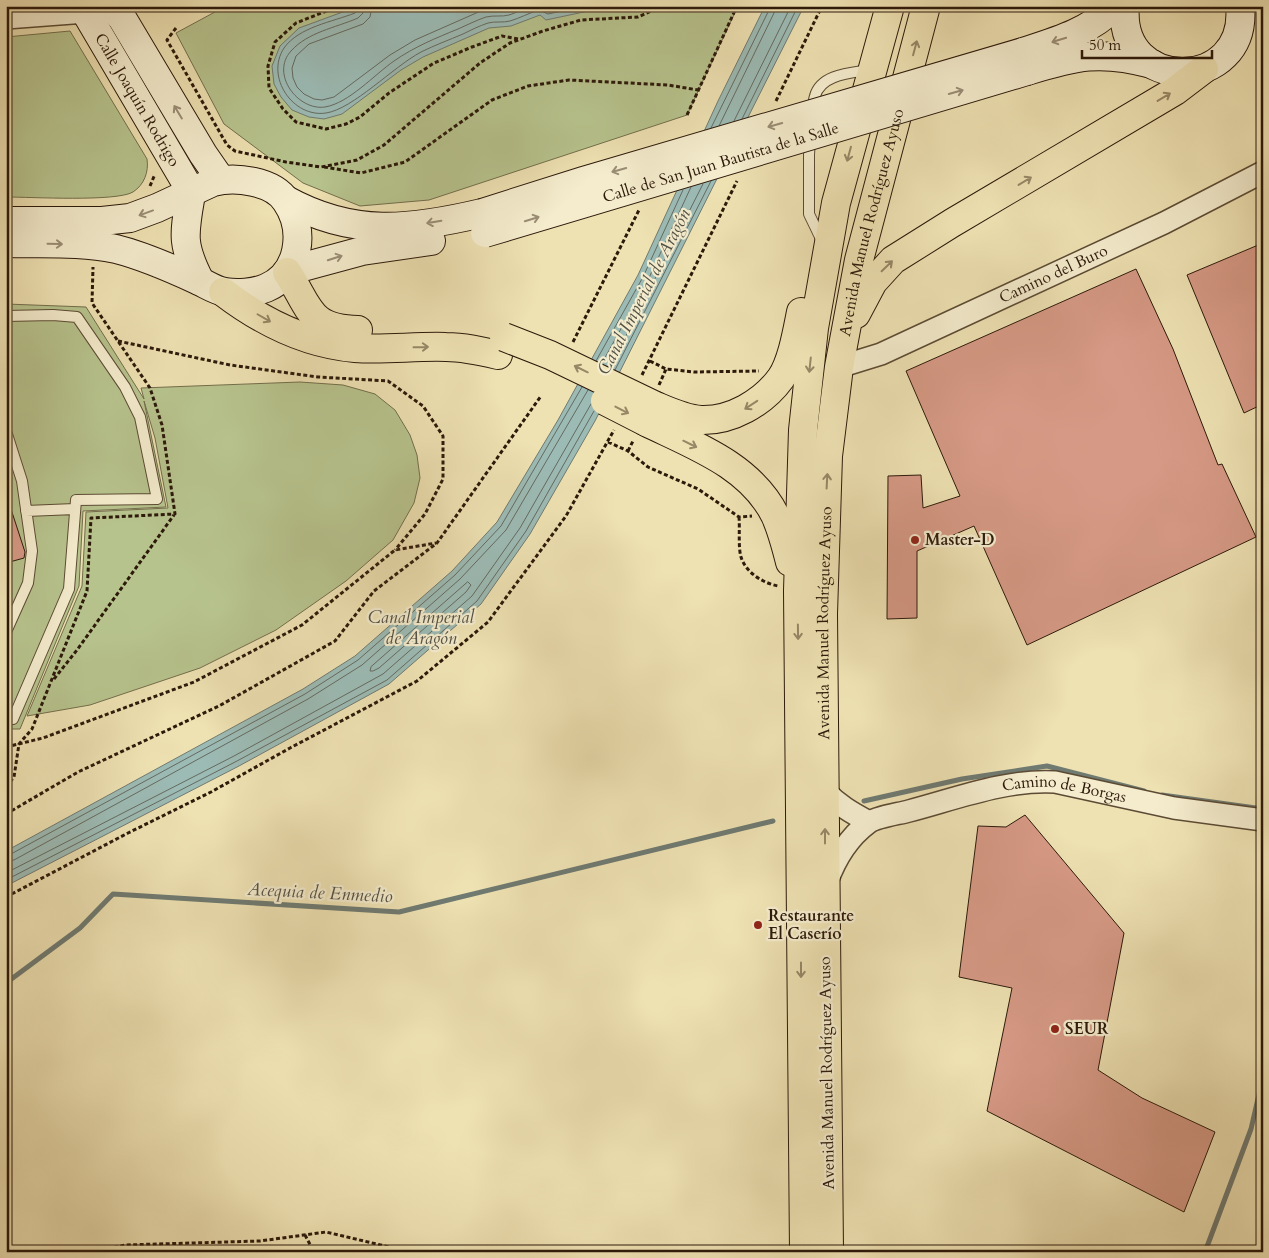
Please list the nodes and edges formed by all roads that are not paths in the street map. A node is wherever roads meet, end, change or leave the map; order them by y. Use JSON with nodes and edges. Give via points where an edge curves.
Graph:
{"nodes":[{"id":1,"x":890,"y":6,"type":"edge"},
{"id":2,"x":926,"y":6,"type":"edge"},
{"id":3,"x":1114,"y":6,"type":"edge"},
{"id":4,"x":1125,"y":6,"type":"edge"},
{"id":5,"x":1240,"y":6,"type":"edge"},
{"id":6,"x":106,"y":9,"type":"edge"},
{"id":7,"x":6,"y":18,"type":"edge"},
{"id":8,"x":1025,"y":62,"type":"junction"},
{"id":9,"x":1152,"y":64,"type":"junction"},
{"id":10,"x":873,"y":69,"type":"junction"},
{"id":11,"x":1204,"y":69,"type":"junction"},
{"id":12,"x":1263,"y":172,"type":"edge"},
{"id":13,"x":221,"y":180,"type":"junction"},
{"id":14,"x":191,"y":193,"type":"junction"},
{"id":15,"x":286,"y":200,"type":"junction"},
{"id":16,"x":836,"y":203,"type":"junction"},
{"id":17,"x":6,"y":221,"type":"edge"},
{"id":18,"x":483,"y":223,"type":"junction"},
{"id":19,"x":822,"y":241,"type":"junction"},
{"id":20,"x":6,"y":243,"type":"edge"},
{"id":21,"x":295,"y":275,"type":"junction"},
{"id":22,"x":212,"y":287,"type":"junction"},
{"id":23,"x":6,"y":316,"type":"edge"},
{"id":24,"x":844,"y":338,"type":"junction"},
{"id":25,"x":501,"y":346,"type":"junction"},
{"id":26,"x":839,"y":367,"type":"junction"},
{"id":27,"x":651,"y":414,"type":"junction"},
{"id":28,"x":6,"y":432,"type":"edge"},
{"id":29,"x":75,"y":509,"type":"junction"},
{"id":30,"x":26,"y":511,"type":"junction"},
{"id":31,"x":798,"y":591,"type":"junction"},
{"id":32,"x":6,"y":632,"type":"edge"},
{"id":33,"x":6,"y":719,"type":"edge"},
{"id":34,"x":824,"y":790,"type":"junction"},
{"id":35,"x":1263,"y":820,"type":"edge"},
{"id":36,"x":870,"y":822,"type":"junction"},
{"id":37,"x":825,"y":886,"type":"junction"},
{"id":38,"x":804,"y":1252,"type":"edge"},
{"id":39,"x":829,"y":1252,"type":"edge"}],
"edges":[{"from":1,"to":10,"type":"highway","name":"Avenida Manuel Rodríguez Ayuso"},
{"from":24,"to":2,"type":"highway","name":"Avenida Manuel Rodríguez Ayuso","one_way":true,"via":[[859,260]]},
{"from":3,"to":8,"type":"main road","name":"Calle de San Juan Bautista de la Salle","one_way":true,"via":[[1083,31]]},
{"from":4,"to":9,"type":"main road","via":[[1125,24],[1130,40],[1139,54]]},
{"from":5,"to":11,"type":"main road","via":[[1238,33],[1230,48],[1219,61]]},
{"from":6,"to":7,"type":"street"},
{"from":13,"to":6,"type":"main road","name":"Calle Joaquín Rodrigo","one_way":true},
{"from":6,"to":14,"type":"main road","name":"Calle Joaquín Rodrigo"},
{"from":8,"to":9,"type":"main road","name":"Calle de San Juan Bautista de la Salle","via":[[1116,56]]},
{"from":8,"to":18,"type":"main road","name":"Calle de San Juan Bautista de la Salle","bridge":true},
{"from":9,"to":11,"type":"main road","name":"Calle de San Juan Bautista de la Salle","via":[[1168,72]]},
{"from":10,"to":16,"type":"highway","name":"Avenida Manuel Rodríguez Ayuso","one_way":true},
{"from":10,"to":19,"type":"lane","via":[[835,76],[823,83],[815,95],[808,155],[810,214]]},
{"from":24,"to":11,"type":"highway","one_way":true,"via":[[873,282],[893,260],[1175,91]]},
{"from":12,"to":26,"type":"street","name":"Camino del Buro","via":[[1164,223],[881,354]]},
{"from":13,"to":14,"type":"main road"},
{"from":13,"to":15,"type":"main road","via":[[239,179],[256,183]]},
{"from":14,"to":17,"type":"main road","one_way":true,"via":[[140,215],[120,219]]},
{"from":14,"to":22,"type":"main road","via":[[185,230],[187,255]]},
{"from":18,"to":15,"type":"main road","name":"Calle de San Juan Bautista de la Salle","one_way":true,"via":[[359,226],[323,217]]},
{"from":15,"to":21,"type":"main road","via":[[297,234]]},
{"from":16,"to":19,"type":"highway"},
{"from":16,"to":31,"type":"highway","name":"Avenida Manuel Rodríguez Ayuso","one_way":true,"via":[[814,328],[802,430]]},
{"from":21,"to":18,"type":"main road","name":"Calle de San Juan Bautista de la Salle","one_way":true,"via":[[362,251]]},
{"from":19,"to":27,"type":"highway","one_way":true,"via":[[792,350],[781,378],[768,392],[753,404],[722,418],[700,420],[676,414]]},
{"from":20,"to":22,"type":"main road","one_way":true,"via":[[115,249]]},
{"from":21,"to":22,"type":"main road","via":[[256,291]]},
{"from":21,"to":25,"type":"highway","via":[[311,314],[337,328],[468,331]]},
{"from":22,"to":25,"type":"highway","one_way":true,"via":[[279,326],[325,343],[354,348],[448,346],[481,350]]},
{"from":23,"to":29,"type":"lane","via":[[77,317],[126,387],[140,417],[157,499],[76,500]]},
{"from":24,"to":26,"type":"highway","name":"Avenida Manuel Rodríguez Ayuso"},
{"from":25,"to":27,"type":"highway","bridge":true,"via":[[550,355]]},
{"from":34,"to":26,"type":"highway","name":"Avenida Manuel Rodríguez Ayuso","one_way":true,"via":[[823,614],[828,456]]},
{"from":27,"to":31,"type":"highway","one_way":true,"via":[[730,466],[762,494],[783,534]]},
{"from":28,"to":30,"type":"lane","via":[[22,481]]},
{"from":29,"to":30,"type":"lane"},
{"from":29,"to":33,"type":"lane","via":[[69,589],[13,719]]},
{"from":30,"to":32,"type":"lane","via":[[32,551],[28,583]]},
{"from":31,"to":38,"type":"highway","name":"Avenida Manuel Rodríguez Ayuso","one_way":true},
{"from":34,"to":36,"type":"street","via":[[842,806]]},
{"from":37,"to":34,"type":"highway","name":"Avenida Manuel Rodríguez Ayuso","one_way":true},
{"from":35,"to":36,"type":"street","name":"Camino de Borgas","via":[[1174,808],[1055,782],[1036,781],[1010,784]]},
{"from":36,"to":37,"type":"street","via":[[841,852]]},
{"from":37,"to":39,"type":"highway","name":"Avenida Manuel Rodríguez Ayuso"}]}
